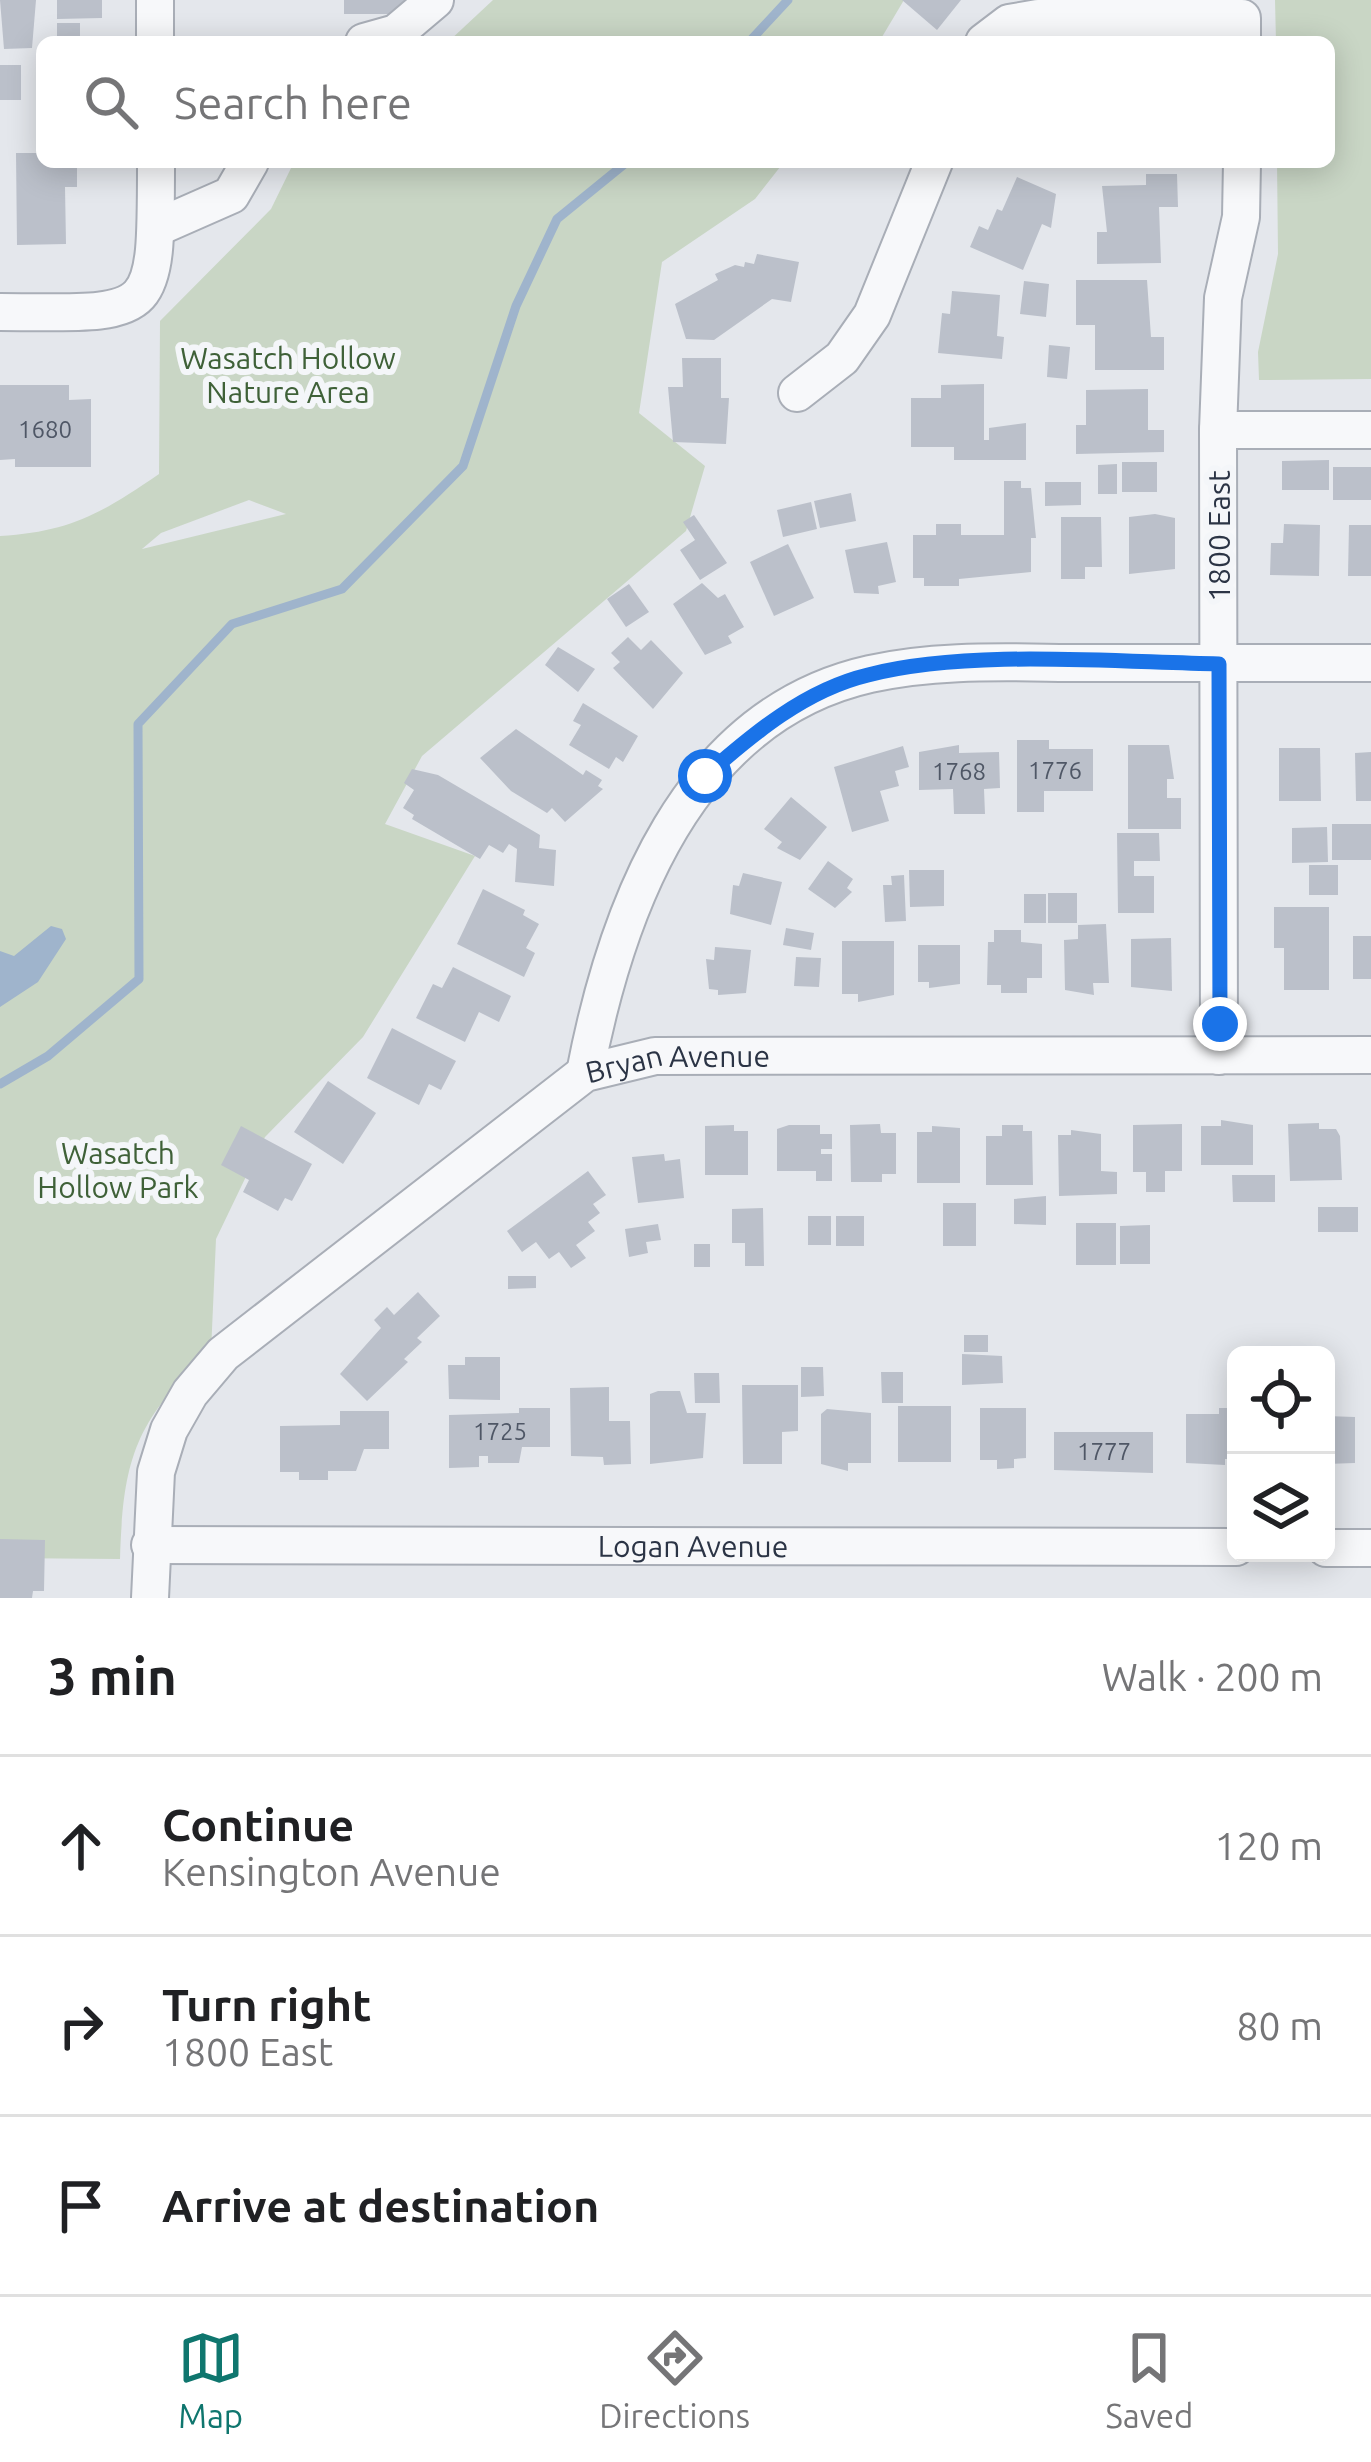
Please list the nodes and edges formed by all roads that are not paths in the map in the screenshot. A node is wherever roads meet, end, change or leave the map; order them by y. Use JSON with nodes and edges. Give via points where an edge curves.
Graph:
{"nodes":[{"id":1,"x":155,"y":0,"type":"edge"},
{"id":2,"x":435,"y":0,"type":"edge"},
{"id":3,"x":1242,"y":30,"type":"edge"},
{"id":4,"x":155,"y":36,"type":"edge"},
{"id":5,"x":385,"y":36,"type":"edge"},
{"id":6,"x":992,"y":36,"type":"edge"},
{"id":7,"x":156,"y":168,"type":"edge"},
{"id":8,"x":247,"y":168,"type":"edge"},
{"id":9,"x":932,"y":168,"type":"edge"},
{"id":10,"x":1242,"y":168,"type":"edge"},
{"id":11,"x":156,"y":228,"type":"junction"},
{"id":12,"x":0,"y":312,"type":"edge"},
{"id":13,"x":797,"y":394,"type":"dead end"},
{"id":14,"x":1218,"y":430,"type":"junction"},
{"id":15,"x":1371,"y":430,"type":"edge"},
{"id":16,"x":1371,"y":663,"type":"edge"},
{"id":17,"x":1219,"y":664,"type":"junction"},
{"id":18,"x":1371,"y":1055,"type":"edge"},
{"id":19,"x":1220,"y":1056,"type":"junction"},
{"id":20,"x":585,"y":1073,"type":"junction"},
{"id":21,"x":150,"y":1545,"type":"junction"},
{"id":22,"x":1227,"y":1547,"type":"edge"},
{"id":23,"x":1335,"y":1548,"type":"edge"},
{"id":24,"x":1371,"y":1548,"type":"edge"},
{"id":25,"x":150,"y":1598,"type":"edge"}],
"edges":[{"from":1,"to":4,"type":"street"},
{"from":2,"to":5,"type":"street"},
{"from":3,"to":6,"type":"street","via":[[1038,18]]},
{"from":7,"to":11,"type":"street"},
{"from":8,"to":11,"type":"street","via":[[231,195]]},
{"from":9,"to":13,"type":"street","via":[[872,315],[842,358]]},
{"from":10,"to":14,"type":"street","name":"1800 East","via":[[1241,217],[1222,298]]},
{"from":11,"to":12,"type":"street","via":[[152,280],[140,298],[94,312]]},
{"from":14,"to":15,"type":"street"},
{"from":14,"to":17,"type":"street","name":"1800 East"},
{"from":16,"to":17,"type":"street"},
{"from":17,"to":19,"type":"street","name":"1800 East"},
{"from":17,"to":20,"type":"street","via":[[956,663],[867,675],[799,704],[705,776],[671,823],[645,870]]},
{"from":18,"to":19,"type":"street","name":"Bryan Avenue"},
{"from":19,"to":20,"type":"street","name":"Bryan Avenue","via":[[656,1056]]},
{"from":20,"to":21,"type":"street","name":"Bryan Avenue","via":[[224,1354],[169,1430]]},
{"from":21,"to":22,"type":"street","name":"Logan Avenue"},
{"from":21,"to":25,"type":"street","name":"Bryan Avenue"},
{"from":23,"to":24,"type":"street"}]}
